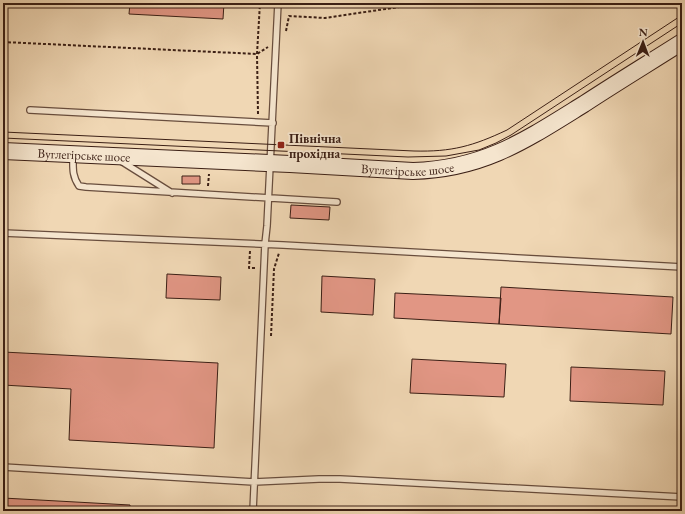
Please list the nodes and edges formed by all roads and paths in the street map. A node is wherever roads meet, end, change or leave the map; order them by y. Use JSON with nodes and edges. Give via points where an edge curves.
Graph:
{"nodes":[{"id":1,"x":260,"y":3,"type":"edge"},
{"id":2,"x":278,"y":3,"type":"edge"},
{"id":3,"x":399,"y":3,"type":"edge"},
{"id":4,"x":276,"y":41,"type":"junction"},
{"id":5,"x":3,"y":42,"type":"edge"},
{"id":6,"x":682,"y":42,"type":"edge"},
{"id":7,"x":257,"y":54,"type":"junction"},
{"id":8,"x":30,"y":110,"type":"dead end"},
{"id":9,"x":259,"y":123,"type":"junction"},
{"id":10,"x":272,"y":123,"type":"junction"},
{"id":11,"x":3,"y":151,"type":"edge"},
{"id":12,"x":73,"y":154,"type":"junction"},
{"id":13,"x":112,"y":156,"type":"junction"},
{"id":14,"x":209,"y":160,"type":"junction"},
{"id":15,"x":270,"y":163,"type":"junction"},
{"id":16,"x":172,"y":193,"type":"junction"},
{"id":17,"x":208,"y":195,"type":"junction"},
{"id":18,"x":268,"y":198,"type":"junction"},
{"id":19,"x":337,"y":202,"type":"dead end"},
{"id":20,"x":3,"y":233,"type":"edge"},
{"id":21,"x":265,"y":244,"type":"junction"},
{"id":22,"x":682,"y":267,"type":"edge"},
{"id":23,"x":3,"y":467,"type":"edge"},
{"id":24,"x":254,"y":482,"type":"junction"},
{"id":25,"x":682,"y":497,"type":"edge"},
{"id":26,"x":253,"y":511,"type":"edge"}],
"edges":[{"from":1,"to":7,"type":"path"},
{"from":2,"to":4,"type":"lane"},
{"from":3,"to":4,"type":"path","via":[[399,7],[325,18],[289,16],[286,31]]},
{"from":4,"to":7,"type":"path"},
{"from":4,"to":10,"type":"lane"},
{"from":5,"to":7,"type":"path"},
{"from":6,"to":15,"type":"street","name":"Вуглегірське шосе","via":[[530,137],[475,162],[452,168],[413,171]]},
{"from":7,"to":9,"type":"path"},
{"from":8,"to":9,"type":"lane"},
{"from":9,"to":10,"type":"lane"},
{"from":10,"to":15,"type":"lane"},
{"from":11,"to":12,"type":"street","name":"Вуглегірське шосе"},
{"from":12,"to":13,"type":"street","name":"Вуглегірське шосе"},
{"from":12,"to":16,"type":"lane","via":[[73,174],[79,186]]},
{"from":13,"to":14,"type":"street","name":"Вуглегірське шосе"},
{"from":13,"to":16,"type":"lane"},
{"from":14,"to":15,"type":"street","name":"Вуглегірське шосе"},
{"from":14,"to":17,"type":"path"},
{"from":15,"to":18,"type":"lane"},
{"from":16,"to":17,"type":"lane"},
{"from":17,"to":18,"type":"lane"},
{"from":18,"to":19,"type":"lane"},
{"from":18,"to":21,"type":"lane"},
{"from":20,"to":21,"type":"lane"},
{"from":21,"to":22,"type":"lane"},
{"from":21,"to":24,"type":"lane"},
{"from":23,"to":24,"type":"lane"},
{"from":24,"to":25,"type":"lane","via":[[340,479]]},
{"from":24,"to":26,"type":"lane"}]}
